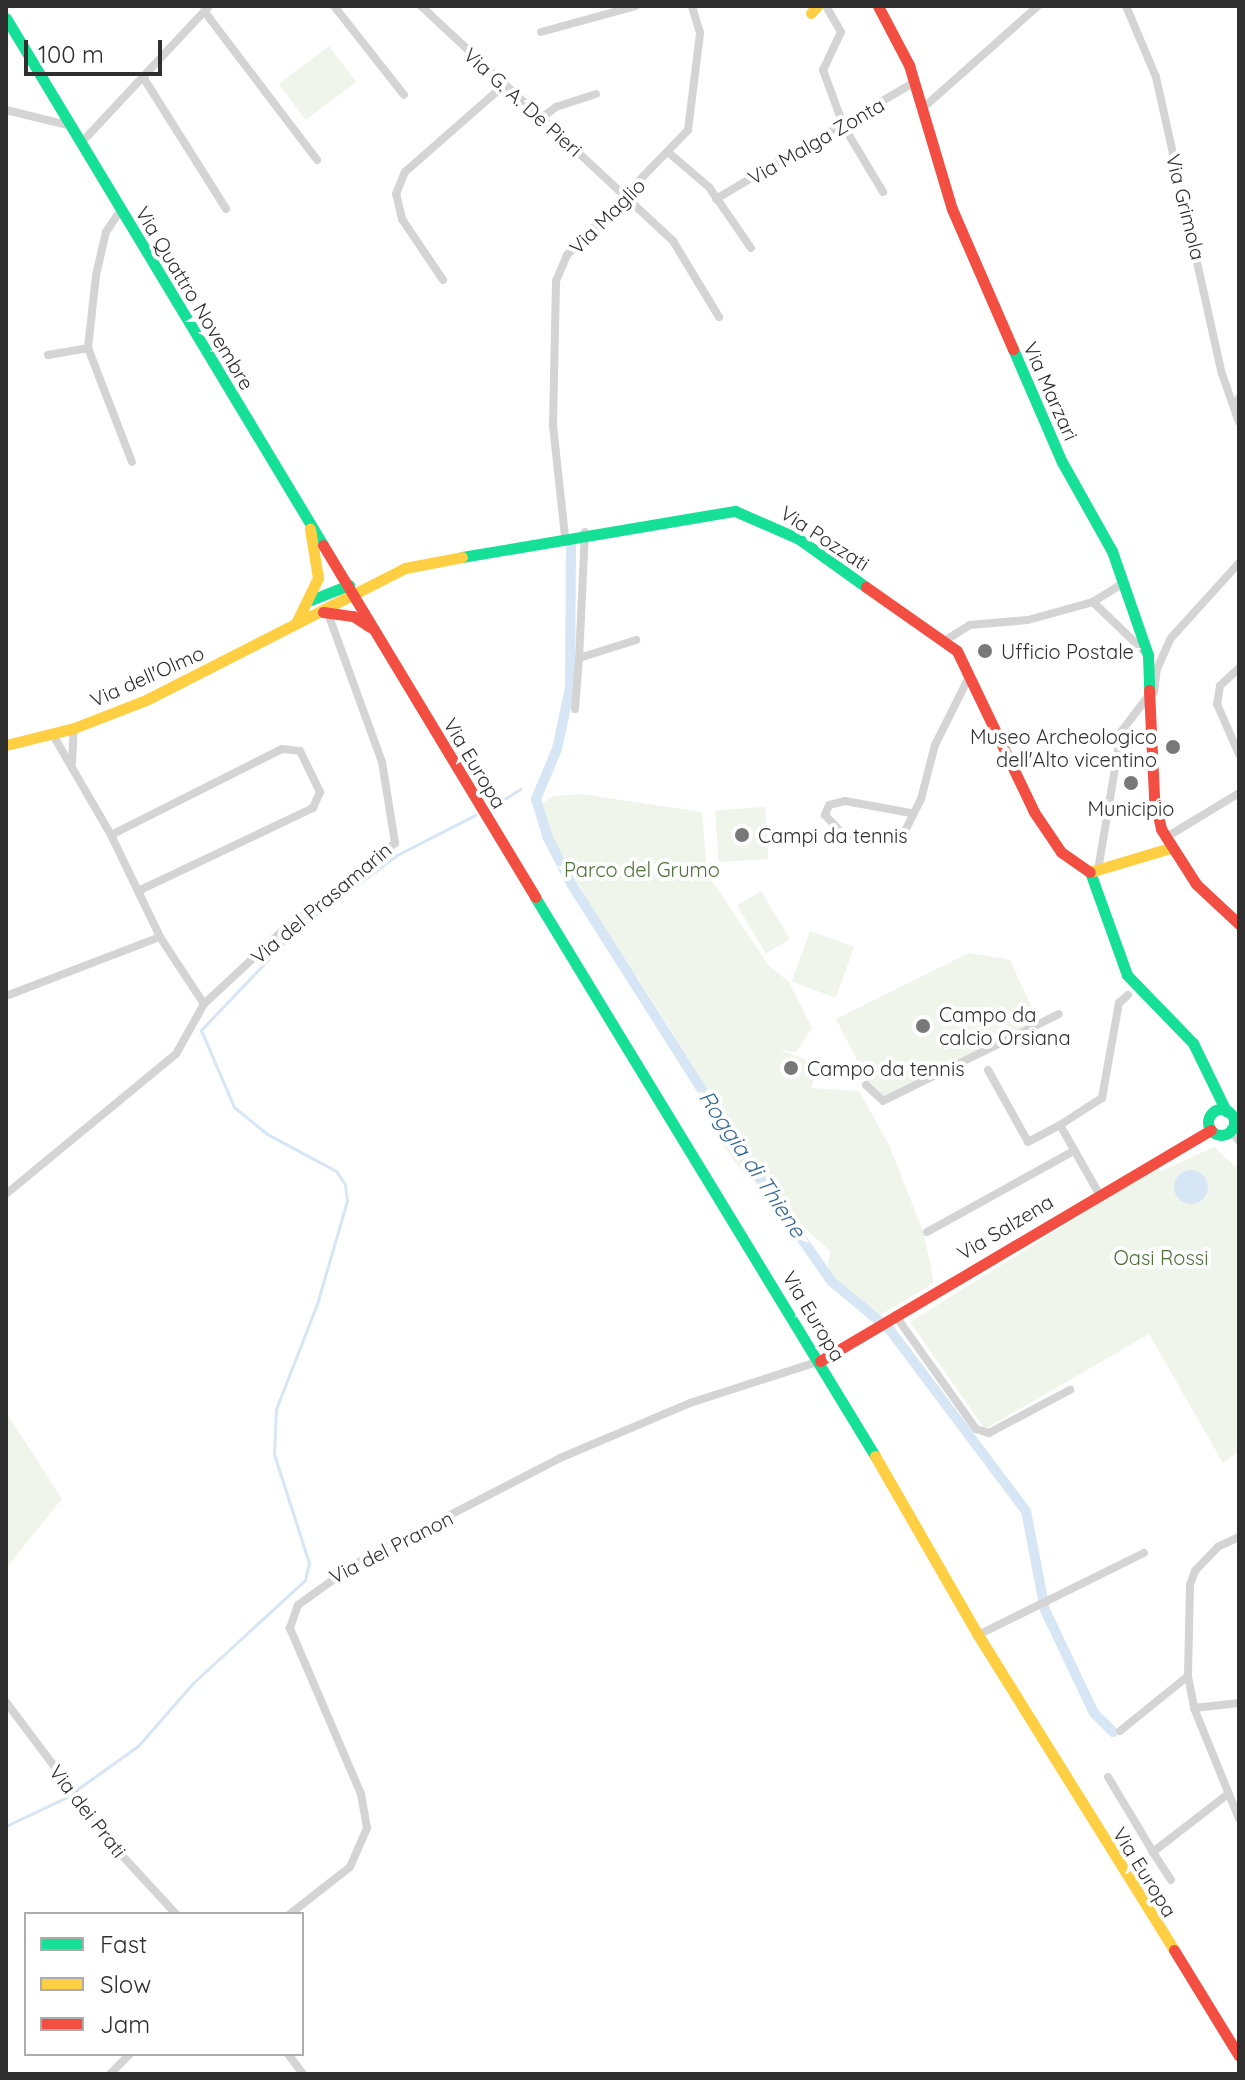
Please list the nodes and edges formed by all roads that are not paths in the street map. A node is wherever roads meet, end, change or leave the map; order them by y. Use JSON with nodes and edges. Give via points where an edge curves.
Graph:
{"nodes":[{"id":1,"x":334,"y":6,"type":"edge"},
{"id":2,"x":421,"y":6,"type":"edge"},
{"id":3,"x":636,"y":6,"type":"edge"},
{"id":4,"x":692,"y":6,"type":"edge"},
{"id":5,"x":826,"y":6,"type":"edge"},
{"id":6,"x":878,"y":6,"type":"edge"},
{"id":7,"x":1038,"y":6,"type":"edge"},
{"id":8,"x":1126,"y":6,"type":"edge"},
{"id":9,"x":206,"y":8,"type":"edge"},
{"id":10,"x":6,"y":18,"type":"edge"},
{"id":11,"x":541,"y":32,"type":"dead end"},
{"id":12,"x":143,"y":77,"type":"junction"},
{"id":13,"x":915,"y":82,"type":"junction"},
{"id":14,"x":503,"y":86,"type":"junction"},
{"id":15,"x":596,"y":94,"type":"dead end"},
{"id":16,"x":404,"y":95,"type":"dead end"},
{"id":17,"x":923,"y":108,"type":"junction"},
{"id":18,"x":6,"y":110,"type":"edge"},
{"id":19,"x":540,"y":119,"type":"junction"},
{"id":20,"x":71,"y":126,"type":"junction"},
{"id":21,"x":844,"y":127,"type":"junction"},
{"id":22,"x":81,"y":143,"type":"junction"},
{"id":23,"x":669,"y":153,"type":"junction"},
{"id":24,"x":317,"y":160,"type":"dead end"},
{"id":25,"x":883,"y":192,"type":"dead end"},
{"id":26,"x":626,"y":195,"type":"junction"},
{"id":27,"x":716,"y":199,"type":"junction"},
{"id":28,"x":226,"y":209,"type":"dead end"},
{"id":29,"x":121,"y":210,"type":"junction"},
{"id":30,"x":751,"y":248,"type":"dead end"},
{"id":31,"x":443,"y":280,"type":"dead end"},
{"id":32,"x":719,"y":317,"type":"dead end"},
{"id":33,"x":88,"y":348,"type":"junction"},
{"id":34,"x":48,"y":355,"type":"dead end"},
{"id":35,"x":1239,"y":398,"type":"edge"},
{"id":36,"x":1236,"y":410,"type":"junction"},
{"id":37,"x":1239,"y":422,"type":"edge"},
{"id":38,"x":132,"y":462,"type":"dead end"},
{"id":39,"x":305,"y":513,"type":"junction"},
{"id":40,"x":585,"y":532,"type":"junction"},
{"id":41,"x":565,"y":536,"type":"junction"},
{"id":42,"x":1239,"y":563,"type":"edge"},
{"id":43,"x":1124,"y":583,"type":"junction"},
{"id":44,"x":352,"y":590,"type":"junction"},
{"id":45,"x":311,"y":600,"type":"junction"},
{"id":46,"x":1093,"y":602,"type":"junction"},
{"id":47,"x":327,"y":611,"type":"junction"},
{"id":48,"x":315,"y":614,"type":"junction"},
{"id":49,"x":297,"y":622,"type":"junction"},
{"id":50,"x":377,"y":633,"type":"junction"},
{"id":51,"x":636,"y":640,"type":"dead end"},
{"id":52,"x":946,"y":640,"type":"junction"},
{"id":53,"x":1148,"y":655,"type":"junction"},
{"id":54,"x":579,"y":658,"type":"junction"},
{"id":55,"x":1239,"y":668,"type":"edge"},
{"id":56,"x":971,"y":674,"type":"junction"},
{"id":57,"x":1149,"y":695,"type":"junction"},
{"id":58,"x":575,"y":709,"type":"dead end"},
{"id":59,"x":1151,"y":717,"type":"junction"},
{"id":60,"x":74,"y":728,"type":"junction"},
{"id":61,"x":53,"y":735,"type":"junction"},
{"id":62,"x":6,"y":745,"type":"edge"},
{"id":63,"x":1239,"y":754,"type":"edge"},
{"id":64,"x":72,"y":763,"type":"junction"},
{"id":65,"x":1239,"y":793,"type":"edge"},
{"id":66,"x":911,"y":813,"type":"junction"},
{"id":67,"x":111,"y":835,"type":"junction"},
{"id":68,"x":1167,"y":843,"type":"junction"},
{"id":69,"x":1094,"y":871,"type":"junction"},
{"id":70,"x":138,"y":891,"type":"junction"},
{"id":71,"x":1239,"y":924,"type":"edge"},
{"id":72,"x":160,"y":937,"type":"junction"},
{"id":73,"x":1128,"y":995,"type":"dead end"},
{"id":74,"x":6,"y":996,"type":"edge"},
{"id":75,"x":204,"y":1004,"type":"junction"},
{"id":76,"x":1059,"y":1014,"type":"dead end"},
{"id":77,"x":988,"y":1070,"type":"dead end"},
{"id":78,"x":1214,"y":1077,"type":"junction"},
{"id":79,"x":866,"y":1085,"type":"dead end"},
{"id":80,"x":1226,"y":1111,"type":"junction"},
{"id":81,"x":1212,"y":1114,"type":"junction"},
{"id":82,"x":1060,"y":1125,"type":"junction"},
{"id":83,"x":1211,"y":1130,"type":"junction"},
{"id":84,"x":1231,"y":1131,"type":"junction"},
{"id":85,"x":1239,"y":1141,"type":"edge"},
{"id":86,"x":1074,"y":1151,"type":"junction"},
{"id":87,"x":1098,"y":1192,"type":"junction"},
{"id":88,"x":6,"y":1194,"type":"edge"},
{"id":89,"x":927,"y":1232,"type":"dead end"},
{"id":90,"x":892,"y":1317,"type":"junction"},
{"id":91,"x":820,"y":1361,"type":"junction"},
{"id":92,"x":1070,"y":1390,"type":"dead end"},
{"id":93,"x":1239,"y":1537,"type":"edge"},
{"id":94,"x":1144,"y":1553,"type":"dead end"},
{"id":95,"x":978,"y":1635,"type":"junction"},
{"id":96,"x":1188,"y":1676,"type":"junction"},
{"id":97,"x":6,"y":1702,"type":"edge"},
{"id":98,"x":1239,"y":1703,"type":"edge"},
{"id":99,"x":1194,"y":1708,"type":"junction"},
{"id":100,"x":1120,"y":1731,"type":"dead end"},
{"id":101,"x":1108,"y":1777,"type":"dead end"},
{"id":102,"x":1228,"y":1794,"type":"junction"},
{"id":103,"x":1238,"y":1813,"type":"edge"},
{"id":104,"x":1153,"y":1852,"type":"junction"},
{"id":105,"x":1171,"y":1880,"type":"dead end"},
{"id":106,"x":174,"y":1912,"type":"edge"},
{"id":107,"x":293,"y":1912,"type":"edge"},
{"id":108,"x":128,"y":2056,"type":"edge"},
{"id":109,"x":290,"y":2056,"type":"edge"},
{"id":110,"x":1239,"y":2056,"type":"edge"},
{"id":111,"x":110,"y":2074,"type":"edge"},
{"id":112,"x":303,"y":2074,"type":"edge"}],
"edges":[{"from":1,"to":16,"type":"street"},
{"from":2,"to":14,"type":"street","name":"Via G. A. De Pieri"},
{"from":3,"to":11,"type":"street"},
{"from":4,"to":23,"type":"street","name":"Via Maglio","via":[[700,33],[694,100],[688,130]]},
{"from":5,"to":21,"type":"street","via":[[841,32],[823,70]]},
{"from":6,"to":13,"type":"main road","name":"Via Marzari"},
{"from":7,"to":17,"type":"street"},
{"from":8,"to":36,"type":"street","name":"Via Grimola","via":[[1156,77],[1221,371]]},
{"from":9,"to":12,"type":"street"},
{"from":9,"to":24,"type":"street"},
{"from":10,"to":20,"type":"main road","name":"Via Quattro Novembre"},
{"from":12,"to":22,"type":"street"},
{"from":12,"to":28,"type":"street"},
{"from":13,"to":17,"type":"main road","name":"Via Marzari"},
{"from":13,"to":21,"type":"street","name":"Via Malga Zonta"},
{"from":14,"to":19,"type":"street","name":"Via G. A. De Pieri"},
{"from":14,"to":31,"type":"street","via":[[405,172],[396,194],[402,219]]},
{"from":15,"to":19,"type":"street","via":[[556,107]]},
{"from":17,"to":43,"type":"main road","name":"Via Marzari","via":[[952,209],[1062,462]]},
{"from":18,"to":20,"type":"street"},
{"from":19,"to":26,"type":"street","name":"Via G. A. De Pieri"},
{"from":20,"to":22,"type":"main road","name":"Via Quattro Novembre"},
{"from":21,"to":25,"type":"street"},
{"from":21,"to":27,"type":"street","name":"Via Malga Zonta"},
{"from":22,"to":29,"type":"main road","name":"Via Quattro Novembre"},
{"from":23,"to":26,"type":"street","name":"Via Maglio"},
{"from":23,"to":27,"type":"street"},
{"from":26,"to":32,"type":"street","name":"Via G. A. De Pieri","via":[[673,241]]},
{"from":26,"to":41,"type":"street","name":"Via Maglio","via":[[567,255],[556,281],[553,426]]},
{"from":27,"to":30,"type":"street"},
{"from":29,"to":33,"type":"street","via":[[106,232]]},
{"from":29,"to":39,"type":"main road","name":"Via Quattro Novembre"},
{"from":33,"to":34,"type":"street"},
{"from":33,"to":38,"type":"street"},
{"from":35,"to":36,"type":"street"},
{"from":36,"to":37,"type":"street","name":"Via Grimola"},
{"from":39,"to":44,"type":"main road","name":"Via Quattro Novembre"},
{"from":39,"to":45,"type":"main road","via":[[318,564]]},
{"from":40,"to":41,"type":"main road","name":"Via Pozzati"},
{"from":40,"to":52,"type":"main road","name":"Via Pozzati","via":[[713,511],[756,516]]},
{"from":40,"to":54,"type":"street"},
{"from":41,"to":44,"type":"main road","name":"Via Pozzati","via":[[405,568]]},
{"from":42,"to":59,"type":"street","via":[[1171,638],[1157,669]]},
{"from":43,"to":46,"type":"street"},
{"from":43,"to":53,"type":"main road","name":"Via Marzari"},
{"from":44,"to":45,"type":"main road"},
{"from":44,"to":48,"type":"main road","name":"Via dell'Olmo"},
{"from":44,"to":50,"type":"main road","name":"Via Europa"},
{"from":45,"to":49,"type":"main road"},
{"from":46,"to":52,"type":"street","via":[[1028,620],[970,625]]},
{"from":46,"to":53,"type":"street"},
{"from":47,"to":48,"type":"main road","name":"Via dell'Olmo"},
{"from":47,"to":50,"type":"main road","via":[[359,619]]},
{"from":47,"to":75,"type":"street","name":"Via del Prasamarin","via":[[382,762],[395,843],[279,934]]},
{"from":48,"to":49,"type":"main road","name":"Via dell'Olmo"},
{"from":49,"to":60,"type":"main road","name":"Via dell'Olmo","via":[[146,700]]},
{"from":50,"to":91,"type":"main road","name":"Via Europa"},
{"from":51,"to":54,"type":"street"},
{"from":52,"to":56,"type":"main road","name":"Via Pozzati"},
{"from":53,"to":57,"type":"main road","name":"Via Marzari"},
{"from":54,"to":58,"type":"street"},
{"from":55,"to":63,"type":"street","via":[[1220,686],[1217,704]]},
{"from":56,"to":66,"type":"street","via":[[935,745],[921,799]]},
{"from":56,"to":69,"type":"main road","name":"Via Pozzati","via":[[1034,812],[1073,865]]},
{"from":57,"to":59,"type":"main road","name":"Via Marzari"},
{"from":57,"to":69,"type":"street","via":[[1121,732]]},
{"from":59,"to":68,"type":"main road","name":"Via Marzari","via":[[1154,798]]},
{"from":60,"to":61,"type":"main road","name":"Via dell'Olmo"},
{"from":60,"to":64,"type":"street"},
{"from":61,"to":62,"type":"main road","name":"Via dell'Olmo"},
{"from":61,"to":64,"type":"street"},
{"from":64,"to":67,"type":"street"},
{"from":65,"to":68,"type":"street"},
{"from":66,"to":66,"type":"street","via":[[845,801],[829,805],[825,815],[841,832],[888,842],[905,833]]},
{"from":67,"to":70,"type":"street"},
{"from":67,"to":70,"type":"street","via":[[282,749],[300,751],[320,792],[313,808]]},
{"from":68,"to":69,"type":"main road"},
{"from":68,"to":71,"type":"main road","via":[[1196,884]]},
{"from":69,"to":78,"type":"main road","via":[[1127,975],[1193,1043]]},
{"from":70,"to":72,"type":"street"},
{"from":72,"to":74,"type":"street"},
{"from":72,"to":75,"type":"street"},
{"from":73,"to":82,"type":"street","via":[[1119,1003],[1102,1098]]},
{"from":75,"to":88,"type":"street","name":"Via del Prasamarin","via":[[176,1054]]},
{"from":76,"to":79,"type":"street","via":[[883,1101]]},
{"from":77,"to":82,"type":"street","via":[[1028,1142]]},
{"from":78,"to":80,"type":"main road"},
{"from":78,"to":81,"type":"main road"},
{"from":80,"to":81,"type":"main road"},
{"from":80,"to":84,"type":"main road","via":[[1234,1120]]},
{"from":81,"to":83,"type":"main road"},
{"from":82,"to":86,"type":"street"},
{"from":83,"to":84,"type":"main road","via":[[1221,1135]]},
{"from":83,"to":87,"type":"main road","name":"Via Salzena"},
{"from":84,"to":85,"type":"street"},
{"from":86,"to":87,"type":"street"},
{"from":86,"to":89,"type":"street"},
{"from":87,"to":90,"type":"main road","name":"Via Salzena"},
{"from":90,"to":91,"type":"main road","name":"Via Salzena"},
{"from":90,"to":92,"type":"street","via":[[976,1429],[989,1433]]},
{"from":91,"to":95,"type":"main road","name":"Via Europa"},
{"from":91,"to":107,"type":"street","name":"Via del Pranon","via":[[690,1403],[560,1458],[321,1583],[298,1605],[290,1628],[293,1639],[361,1794],[367,1828],[350,1867]]},
{"from":93,"to":96,"type":"street","via":[[1218,1547],[1195,1571],[1190,1585]]},
{"from":94,"to":95,"type":"street"},
{"from":95,"to":110,"type":"main road","name":"Via Europa"},
{"from":96,"to":99,"type":"street"},
{"from":96,"to":100,"type":"street"},
{"from":97,"to":106,"type":"street","name":"Via dei Prati","via":[[72,1792]]},
{"from":98,"to":99,"type":"street"},
{"from":99,"to":102,"type":"street"},
{"from":101,"to":104,"type":"street"},
{"from":102,"to":103,"type":"street"},
{"from":102,"to":104,"type":"street"},
{"from":104,"to":105,"type":"street"},
{"from":108,"to":111,"type":"street"},
{"from":109,"to":112,"type":"street"}]}
